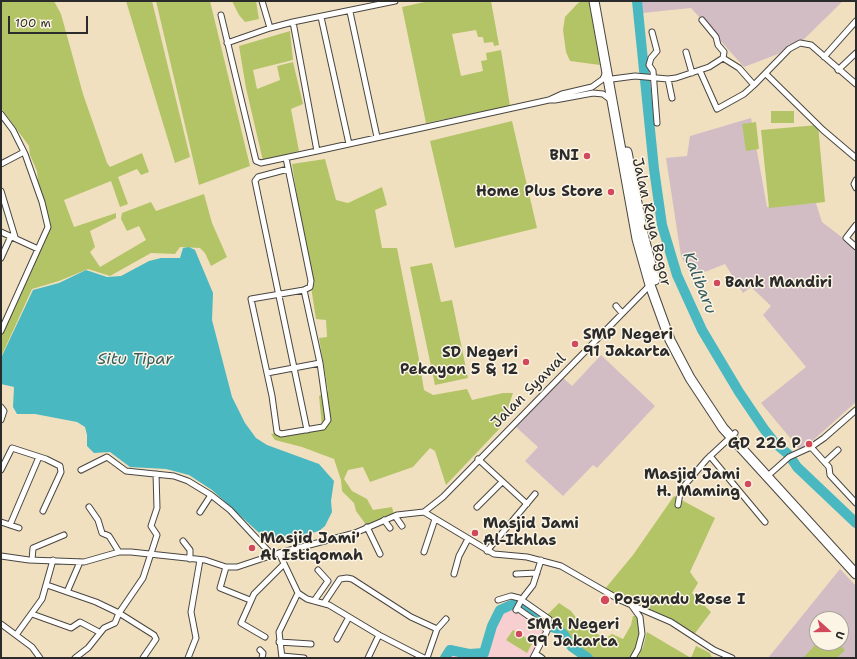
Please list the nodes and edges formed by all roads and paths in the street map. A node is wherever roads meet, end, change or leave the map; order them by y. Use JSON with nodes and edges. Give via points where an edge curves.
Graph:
{"nodes":[{"id":1,"x":262,"y":1,"type":"edge"},
{"id":2,"x":395,"y":1,"type":"edge"},
{"id":3,"x":594,"y":1,"type":"edge"},
{"id":4,"x":599,"y":1,"type":"edge"},
{"id":5,"x":350,"y":12,"type":"junction"},
{"id":6,"x":221,"y":15,"type":"dead end"},
{"id":7,"x":321,"y":17,"type":"junction"},
{"id":8,"x":702,"y":20,"type":"dead end"},
{"id":9,"x":856,"y":21,"type":"edge"},
{"id":10,"x":293,"y":22,"type":"junction"},
{"id":11,"x":270,"y":28,"type":"junction"},
{"id":12,"x":652,"y":32,"type":"dead end"},
{"id":13,"x":227,"y":43,"type":"junction"},
{"id":14,"x":686,"y":52,"type":"dead end"},
{"id":15,"x":856,"y":53,"type":"edge"},
{"id":16,"x":824,"y":57,"type":"junction"},
{"id":17,"x":723,"y":58,"type":"junction"},
{"id":18,"x":838,"y":70,"type":"junction"},
{"id":19,"x":608,"y":71,"type":"junction"},
{"id":20,"x":700,"y":71,"type":"junction"},
{"id":21,"x":692,"y":73,"type":"junction"},
{"id":22,"x":766,"y":74,"type":"junction"},
{"id":23,"x":651,"y":77,"type":"junction"},
{"id":24,"x":668,"y":79,"type":"junction"},
{"id":25,"x":856,"y":84,"type":"edge"},
{"id":26,"x":754,"y":85,"type":"junction"},
{"id":27,"x":592,"y":90,"type":"junction"},
{"id":28,"x":672,"y":98,"type":"dead end"},
{"id":29,"x":614,"y":100,"type":"junction"},
{"id":30,"x":1,"y":114,"type":"edge"},
{"id":31,"x":657,"y":123,"type":"dead end"},
{"id":32,"x":377,"y":137,"type":"junction"},
{"id":33,"x":349,"y":144,"type":"junction"},
{"id":34,"x":317,"y":151,"type":"junction"},
{"id":35,"x":24,"y":152,"type":"junction"},
{"id":36,"x":286,"y":158,"type":"junction"},
{"id":37,"x":856,"y":158,"type":"edge"},
{"id":38,"x":1,"y":164,"type":"edge"},
{"id":39,"x":288,"y":169,"type":"junction"},
{"id":40,"x":856,"y":180,"type":"edge"},
{"id":41,"x":855,"y":187,"type":"edge"},
{"id":42,"x":1,"y":191,"type":"edge"},
{"id":43,"x":856,"y":226,"type":"edge"},
{"id":44,"x":1,"y":232,"type":"edge"},
{"id":45,"x":13,"y":237,"type":"junction"},
{"id":46,"x":856,"y":247,"type":"edge"},
{"id":47,"x":38,"y":249,"type":"junction"},
{"id":48,"x":1,"y":258,"type":"edge"},
{"id":49,"x":650,"y":285,"type":"junction"},
{"id":50,"x":304,"y":290,"type":"junction"},
{"id":51,"x":279,"y":293,"type":"junction"},
{"id":52,"x":616,"y":306,"type":"dead end"},
{"id":53,"x":622,"y":314,"type":"junction"},
{"id":54,"x":3,"y":323,"type":"edge"},
{"id":55,"x":1,"y":331,"type":"edge"},
{"id":56,"x":320,"y":363,"type":"junction"},
{"id":57,"x":294,"y":369,"type":"junction"},
{"id":58,"x":267,"y":373,"type":"junction"},
{"id":59,"x":1,"y":407,"type":"edge"},
{"id":60,"x":856,"y":410,"type":"edge"},
{"id":61,"x":1,"y":420,"type":"edge"},
{"id":62,"x":307,"y":430,"type":"junction"},
{"id":63,"x":733,"y":434,"type":"junction"},
{"id":64,"x":811,"y":447,"type":"junction"},
{"id":65,"x":838,"y":450,"type":"dead end"},
{"id":66,"x":710,"y":456,"type":"junction"},
{"id":67,"x":39,"y":457,"type":"junction"},
{"id":68,"x":478,"y":459,"type":"junction"},
{"id":69,"x":825,"y":462,"type":"junction"},
{"id":70,"x":1,"y":470,"type":"edge"},
{"id":71,"x":81,"y":470,"type":"dead end"},
{"id":72,"x":771,"y":473,"type":"junction"},
{"id":73,"x":156,"y":474,"type":"junction"},
{"id":74,"x":502,"y":482,"type":"junction"},
{"id":75,"x":535,"y":494,"type":"dead end"},
{"id":76,"x":211,"y":495,"type":"junction"},
{"id":77,"x":855,"y":500,"type":"edge"},
{"id":78,"x":527,"y":504,"type":"junction"},
{"id":79,"x":678,"y":505,"type":"dead end"},
{"id":80,"x":89,"y":507,"type":"dead end"},
{"id":81,"x":477,"y":507,"type":"dead end"},
{"id":82,"x":43,"y":511,"type":"dead end"},
{"id":83,"x":200,"y":512,"type":"dead end"},
{"id":84,"x":424,"y":512,"type":"junction"},
{"id":85,"x":395,"y":516,"type":"junction"},
{"id":86,"x":384,"y":520,"type":"junction"},
{"id":87,"x":435,"y":520,"type":"junction"},
{"id":88,"x":1,"y":522,"type":"edge"},
{"id":89,"x":765,"y":522,"type":"dead end"},
{"id":90,"x":10,"y":525,"type":"junction"},
{"id":91,"x":402,"y":526,"type":"dead end"},
{"id":92,"x":367,"y":527,"type":"junction"},
{"id":93,"x":19,"y":528,"type":"dead end"},
{"id":94,"x":390,"y":528,"type":"dead end"},
{"id":95,"x":64,"y":534,"type":"dead end"},
{"id":96,"x":468,"y":539,"type":"junction"},
{"id":97,"x":183,"y":541,"type":"dead end"},
{"id":98,"x":487,"y":551,"type":"junction"},
{"id":99,"x":119,"y":552,"type":"junction"},
{"id":100,"x":424,"y":552,"type":"dead end"},
{"id":101,"x":279,"y":553,"type":"junction"},
{"id":102,"x":149,"y":554,"type":"junction"},
{"id":103,"x":380,"y":554,"type":"dead end"},
{"id":104,"x":272,"y":555,"type":"junction"},
{"id":105,"x":1,"y":556,"type":"edge"},
{"id":106,"x":190,"y":559,"type":"junction"},
{"id":107,"x":32,"y":560,"type":"junction"},
{"id":108,"x":54,"y":560,"type":"junction"},
{"id":109,"x":200,"y":560,"type":"junction"},
{"id":110,"x":541,"y":560,"type":"junction"},
{"id":111,"x":80,"y":562,"type":"junction"},
{"id":112,"x":284,"y":564,"type":"junction"},
{"id":113,"x":856,"y":566,"type":"edge"},
{"id":114,"x":226,"y":567,"type":"junction"},
{"id":115,"x":318,"y":570,"type":"dead end"},
{"id":116,"x":537,"y":573,"type":"junction"},
{"id":117,"x":454,"y":574,"type":"dead end"},
{"id":118,"x":516,"y":574,"type":"dead end"},
{"id":119,"x":856,"y":574,"type":"edge"},
{"id":120,"x":47,"y":585,"type":"junction"},
{"id":121,"x":67,"y":592,"type":"junction"},
{"id":122,"x":298,"y":593,"type":"junction"},
{"id":123,"x":521,"y":599,"type":"junction"},
{"id":124,"x":250,"y":600,"type":"junction"},
{"id":125,"x":498,"y":600,"type":"dead end"},
{"id":126,"x":314,"y":601,"type":"junction"},
{"id":127,"x":324,"y":603,"type":"junction"},
{"id":128,"x":632,"y":605,"type":"junction"},
{"id":129,"x":119,"y":613,"type":"junction"},
{"id":130,"x":32,"y":614,"type":"junction"},
{"id":131,"x":349,"y":617,"type":"junction"},
{"id":132,"x":446,"y":619,"type":"dead end"},
{"id":133,"x":549,"y":619,"type":"dead end"},
{"id":134,"x":1,"y":624,"type":"edge"},
{"id":135,"x":437,"y":629,"type":"junction"},
{"id":136,"x":99,"y":632,"type":"junction"},
{"id":137,"x":16,"y":635,"type":"junction"},
{"id":138,"x":379,"y":635,"type":"junction"},
{"id":139,"x":265,"y":637,"type":"dead end"},
{"id":140,"x":337,"y":639,"type":"dead end"},
{"id":141,"x":279,"y":642,"type":"junction"},
{"id":142,"x":311,"y":644,"type":"dead end"},
{"id":143,"x":260,"y":650,"type":"dead end"},
{"id":144,"x":535,"y":656,"type":"edge"},
{"id":145,"x":78,"y":657,"type":"edge"},
{"id":146,"x":282,"y":657,"type":"edge"},
{"id":147,"x":40,"y":658,"type":"edge"},
{"id":148,"x":143,"y":658,"type":"edge"},
{"id":149,"x":188,"y":658,"type":"edge"},
{"id":150,"x":262,"y":658,"type":"edge"},
{"id":151,"x":304,"y":658,"type":"edge"},
{"id":152,"x":368,"y":658,"type":"edge"},
{"id":153,"x":425,"y":658,"type":"edge"},
{"id":154,"x":542,"y":658,"type":"edge"},
{"id":155,"x":633,"y":658,"type":"edge"},
{"id":156,"x":732,"y":658,"type":"edge"}],
"edges":[{"from":1,"to":11,"type":"street"},
{"from":2,"to":5,"type":"street"},
{"from":3,"to":19,"type":"highway","name":"Jalan Raya Bogor"},
{"from":4,"to":19,"type":"highway","name":"Jalan Raya Bogor"},
{"from":5,"to":7,"type":"street"},
{"from":5,"to":32,"type":"street"},
{"from":6,"to":13,"type":"street"},
{"from":7,"to":10,"type":"street"},
{"from":7,"to":33,"type":"street"},
{"from":8,"to":17,"type":"street","via":[[716,37],[724,52]]},
{"from":9,"to":16,"type":"street"},
{"from":10,"to":11,"type":"street"},
{"from":10,"to":34,"type":"street"},
{"from":11,"to":13,"type":"street"},
{"from":12,"to":23,"type":"street","via":[[657,51],[649,62],[653,69]]},
{"from":13,"to":36,"type":"street","via":[[254,159],[261,163]]},
{"from":14,"to":21,"type":"street"},
{"from":15,"to":18,"type":"street"},
{"from":16,"to":18,"type":"street"},
{"from":16,"to":22,"type":"street","via":[[811,45],[800,43],[789,49]]},
{"from":17,"to":20,"type":"street"},
{"from":17,"to":26,"type":"street","via":[[738,68]]},
{"from":18,"to":25,"type":"street"},
{"from":19,"to":23,"type":"street"},
{"from":19,"to":27,"type":"street"},
{"from":19,"to":29,"type":"highway","name":"Jalan Raya Bogor"},
{"from":20,"to":21,"type":"street"},
{"from":20,"to":26,"type":"street","via":[[716,109],[744,94]]},
{"from":21,"to":24,"type":"street"},
{"from":22,"to":26,"type":"street"},
{"from":22,"to":37,"type":"street","via":[[823,130]]},
{"from":23,"to":24,"type":"street"},
{"from":23,"to":31,"type":"street"},
{"from":24,"to":28,"type":"street"},
{"from":27,"to":29,"type":"street"},
{"from":27,"to":32,"type":"street","via":[[555,96],[549,100]]},
{"from":29,"to":49,"type":"highway","name":"Jalan Raya Bogor","via":[[637,240]]},
{"from":29,"to":63,"type":"highway","name":"Jalan Raya Bogor","via":[[661,304],[688,365]]},
{"from":30,"to":35,"type":"street"},
{"from":32,"to":33,"type":"street"},
{"from":33,"to":34,"type":"street"},
{"from":34,"to":36,"type":"street"},
{"from":35,"to":38,"type":"street"},
{"from":35,"to":47,"type":"street","via":[[48,222]]},
{"from":36,"to":39,"type":"street"},
{"from":39,"to":50,"type":"street","via":[[311,281],[310,287]]},
{"from":39,"to":51,"type":"street","via":[[258,177],[255,181]]},
{"from":40,"to":41,"type":"street"},
{"from":42,"to":45,"type":"street"},
{"from":43,"to":46,"type":"street","via":[[846,236],[846,239]]},
{"from":44,"to":45,"type":"street"},
{"from":45,"to":47,"type":"street"},
{"from":45,"to":48,"type":"street"},
{"from":47,"to":54,"type":"street"},
{"from":49,"to":53,"type":"street","name":"Jalan Syawal"},
{"from":49,"to":63,"type":"highway","name":"Jalan Raya Bogor","via":[[666,332],[685,370]]},
{"from":50,"to":51,"type":"street"},
{"from":50,"to":56,"type":"street"},
{"from":51,"to":57,"type":"street"},
{"from":51,"to":58,"type":"street","via":[[251,299]]},
{"from":52,"to":53,"type":"street"},
{"from":53,"to":68,"type":"street","name":"Jalan Syawal"},
{"from":54,"to":55,"type":"street"},
{"from":56,"to":57,"type":"street"},
{"from":56,"to":62,"type":"street","via":[[328,422],[323,427]]},
{"from":57,"to":58,"type":"street"},
{"from":57,"to":62,"type":"street"},
{"from":58,"to":62,"type":"street","via":[[277,433]]},
{"from":59,"to":61,"type":"street","via":[[4,411]]},
{"from":60,"to":64,"type":"street"},
{"from":63,"to":66,"type":"street"},
{"from":63,"to":72,"type":"highway","name":"Jalan Raya Bogor"},
{"from":63,"to":119,"type":"highway","name":"Jalan Raya Bogor"},
{"from":64,"to":69,"type":"street"},
{"from":64,"to":72,"type":"street","via":[[789,457]]},
{"from":65,"to":69,"type":"street"},
{"from":66,"to":79,"type":"street","via":[[682,488]]},
{"from":66,"to":89,"type":"street"},
{"from":67,"to":70,"type":"street","via":[[12,448]]},
{"from":67,"to":82,"type":"street","via":[[62,469]]},
{"from":67,"to":90,"type":"street"},
{"from":68,"to":74,"type":"street"},
{"from":68,"to":84,"type":"street","name":"Jalan Syawal","via":[[442,498]]},
{"from":69,"to":77,"type":"street","via":[[830,475]]},
{"from":71,"to":73,"type":"street","via":[[108,457],[126,471]]},
{"from":72,"to":113,"type":"highway","name":"Jalan Raya Bogor"},
{"from":73,"to":76,"type":"street","via":[[188,481]]},
{"from":73,"to":102,"type":"street","via":[[157,504],[151,526],[157,535]]},
{"from":74,"to":78,"type":"street"},
{"from":74,"to":81,"type":"street"},
{"from":75,"to":78,"type":"street"},
{"from":76,"to":83,"type":"street"},
{"from":76,"to":104,"type":"street","via":[[246,526]]},
{"from":78,"to":98,"type":"street"},
{"from":80,"to":99,"type":"street","via":[[98,520],[102,533],[109,536]]},
{"from":84,"to":85,"type":"street"},
{"from":84,"to":87,"type":"street"},
{"from":85,"to":86,"type":"street"},
{"from":85,"to":91,"type":"street"},
{"from":86,"to":92,"type":"street"},
{"from":86,"to":94,"type":"street"},
{"from":87,"to":96,"type":"street"},
{"from":87,"to":100,"type":"street"},
{"from":88,"to":90,"type":"street"},
{"from":90,"to":93,"type":"street"},
{"from":92,"to":101,"type":"street","via":[[348,535]]},
{"from":92,"to":103,"type":"street"},
{"from":95,"to":107,"type":"street","via":[[33,548]]},
{"from":96,"to":98,"type":"street"},
{"from":96,"to":117,"type":"street","via":[[459,556]]},
{"from":97,"to":106,"type":"street","via":[[190,550]]},
{"from":98,"to":110,"type":"street","via":[[504,556]]},
{"from":99,"to":102,"type":"street"},
{"from":99,"to":111,"type":"street"},
{"from":101,"to":104,"type":"street"},
{"from":101,"to":112,"type":"street"},
{"from":102,"to":106,"type":"street"},
{"from":102,"to":129,"type":"street","via":[[141,582]]},
{"from":104,"to":114,"type":"street","via":[[241,566]]},
{"from":105,"to":107,"type":"street"},
{"from":106,"to":109,"type":"street"},
{"from":107,"to":108,"type":"street"},
{"from":108,"to":111,"type":"street"},
{"from":108,"to":120,"type":"street"},
{"from":109,"to":114,"type":"street"},
{"from":109,"to":149,"type":"street","via":[[191,612],[196,638]]},
{"from":110,"to":116,"type":"street"},
{"from":110,"to":128,"type":"street","via":[[561,566]]},
{"from":111,"to":121,"type":"street"},
{"from":112,"to":122,"type":"street"},
{"from":112,"to":124,"type":"street"},
{"from":114,"to":124,"type":"street","via":[[220,588]]},
{"from":115,"to":126,"type":"street","via":[[328,581]]},
{"from":116,"to":118,"type":"street"},
{"from":116,"to":123,"type":"street","via":[[533,585]]},
{"from":120,"to":121,"type":"street"},
{"from":120,"to":130,"type":"street"},
{"from":121,"to":129,"type":"street"},
{"from":122,"to":126,"type":"street"},
{"from":122,"to":141,"type":"street","via":[[279,632]]},
{"from":123,"to":125,"type":"street","via":[[511,596]]},
{"from":123,"to":133,"type":"street"},
{"from":123,"to":144,"type":"street","via":[[517,608],[546,629]]},
{"from":124,"to":139,"type":"street","via":[[241,622]]},
{"from":126,"to":127,"type":"street"},
{"from":127,"to":131,"type":"street"},
{"from":127,"to":135,"type":"street","via":[[340,579],[350,578],[411,617]]},
{"from":128,"to":155,"type":"street","via":[[640,617],[642,631]]},
{"from":128,"to":156,"type":"street","via":[[670,622],[714,650]]},
{"from":129,"to":136,"type":"street","via":[[113,625],[106,626]]},
{"from":129,"to":148,"type":"street","via":[[156,636]]},
{"from":130,"to":136,"type":"street","via":[[71,628],[80,622]]},
{"from":130,"to":137,"type":"street"},
{"from":131,"to":138,"type":"street"},
{"from":131,"to":140,"type":"street"},
{"from":132,"to":135,"type":"street"},
{"from":134,"to":137,"type":"street"},
{"from":135,"to":153,"type":"street"},
{"from":136,"to":145,"type":"street"},
{"from":137,"to":147,"type":"street","via":[[32,647]]},
{"from":138,"to":152,"type":"street"},
{"from":138,"to":153,"type":"street"},
{"from":141,"to":142,"type":"street"},
{"from":141,"to":146,"type":"street"},
{"from":143,"to":150,"type":"street","via":[[263,653]]},
{"from":144,"to":154,"type":"street"},
{"from":146,"to":151,"type":"street"}]}
